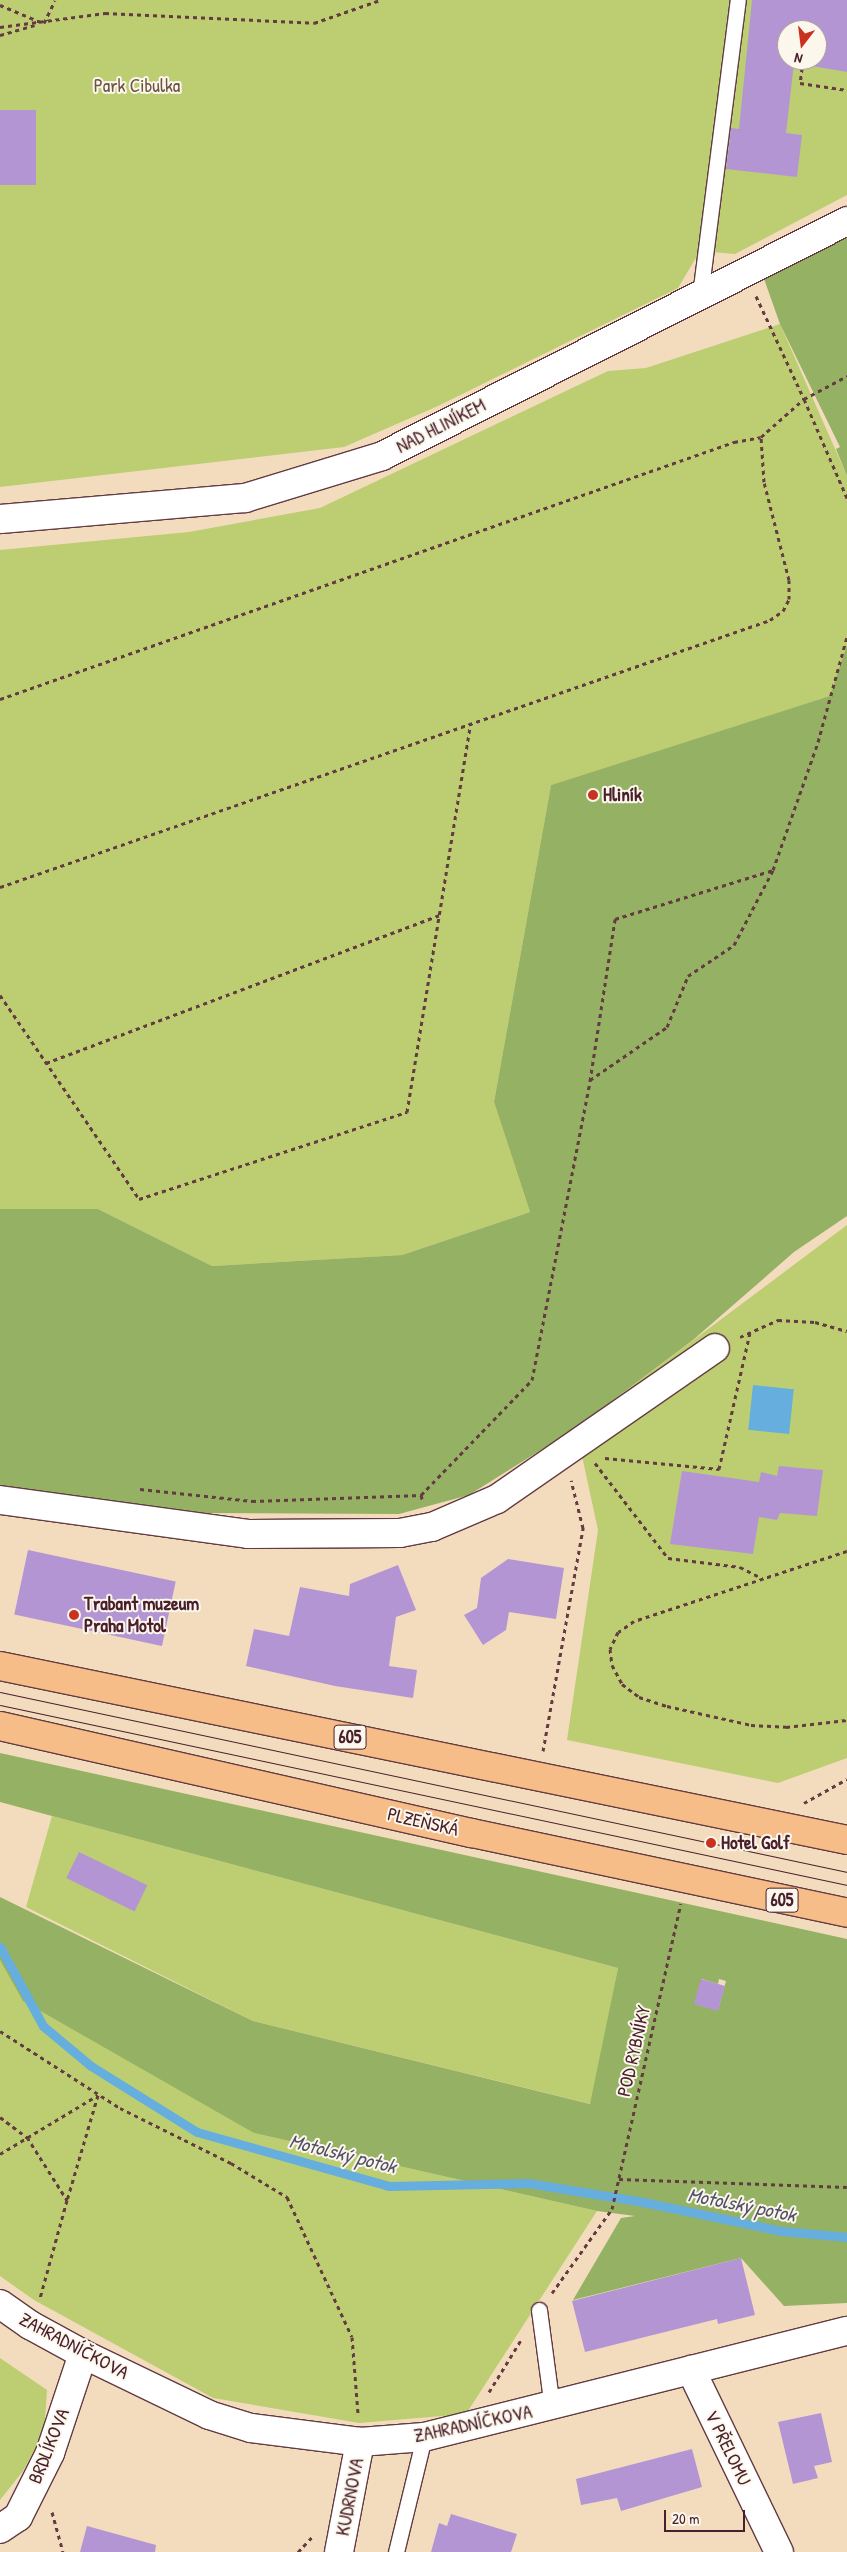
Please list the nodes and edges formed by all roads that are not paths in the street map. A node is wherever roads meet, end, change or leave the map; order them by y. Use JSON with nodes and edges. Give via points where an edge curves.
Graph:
{"nodes":[{"id":1,"x":738,"y":0,"type":"edge"},
{"id":2,"x":847,"y":221,"type":"edge"},
{"id":3,"x":700,"y":295,"type":"junction"},
{"id":4,"x":0,"y":519,"type":"edge"},
{"id":5,"x":715,"y":1348,"type":"road end"},
{"id":6,"x":0,"y":1500,"type":"edge"},
{"id":7,"x":0,"y":1666,"type":"edge"},
{"id":8,"x":0,"y":1726,"type":"edge"},
{"id":9,"x":847,"y":1840,"type":"edge"},
{"id":10,"x":847,"y":1913,"type":"edge"},
{"id":11,"x":0,"y":2304,"type":"edge"},
{"id":12,"x":539,"y":2310,"type":"dead end"},
{"id":13,"x":847,"y":2331,"type":"edge"},
{"id":14,"x":83,"y":2354,"type":"junction"},
{"id":15,"x":691,"y":2370,"type":"junction"},
{"id":16,"x":552,"y":2407,"type":"junction"},
{"id":17,"x":424,"y":2437,"type":"junction"},
{"id":18,"x":360,"y":2442,"type":"junction"},
{"id":19,"x":0,"y":2529,"type":"edge"},
{"id":20,"x":340,"y":2552,"type":"edge"},
{"id":21,"x":396,"y":2552,"type":"edge"},
{"id":22,"x":779,"y":2552,"type":"edge"}],
"edges":[{"from":1,"to":3,"type":"lane"},
{"from":2,"to":3,"type":"street","name":"NAD HLINÍKEM"},
{"from":3,"to":4,"type":"street","name":"NAD HLINÍKEM","via":[[382,456],[245,498]]},
{"from":5,"to":6,"type":"street","via":[[497,1499],[432,1527],[400,1533],[248,1534]]},
{"from":7,"to":9,"type":"main road","number":"605"},
{"from":8,"to":10,"type":"main road","name":"PLZEŇSKÁ","number":"605","via":[[482,1836]]},
{"from":11,"to":14,"type":"street","name":"ZAHRADNÍČKOVA","via":[[30,2325]]},
{"from":12,"to":16,"type":"lane"},
{"from":13,"to":15,"type":"street","name":"ZAHRADNÍČKOVA"},
{"from":14,"to":18,"type":"street","name":"ZAHRADNÍČKOVA","via":[[230,2422],[287,2434]]},
{"from":14,"to":19,"type":"street","name":"BRDLÍKOVA","via":[[50,2453],[18,2517]]},
{"from":15,"to":16,"type":"street","name":"ZAHRADNÍČKOVA"},
{"from":15,"to":22,"type":"street","name":"V PŘELOMU"},
{"from":16,"to":17,"type":"street","name":"ZAHRADNÍČKOVA"},
{"from":17,"to":18,"type":"street","name":"ZAHRADNÍČKOVA"},
{"from":17,"to":21,"type":"lane"},
{"from":18,"to":20,"type":"street","name":"KUDRNOVA"}]}
